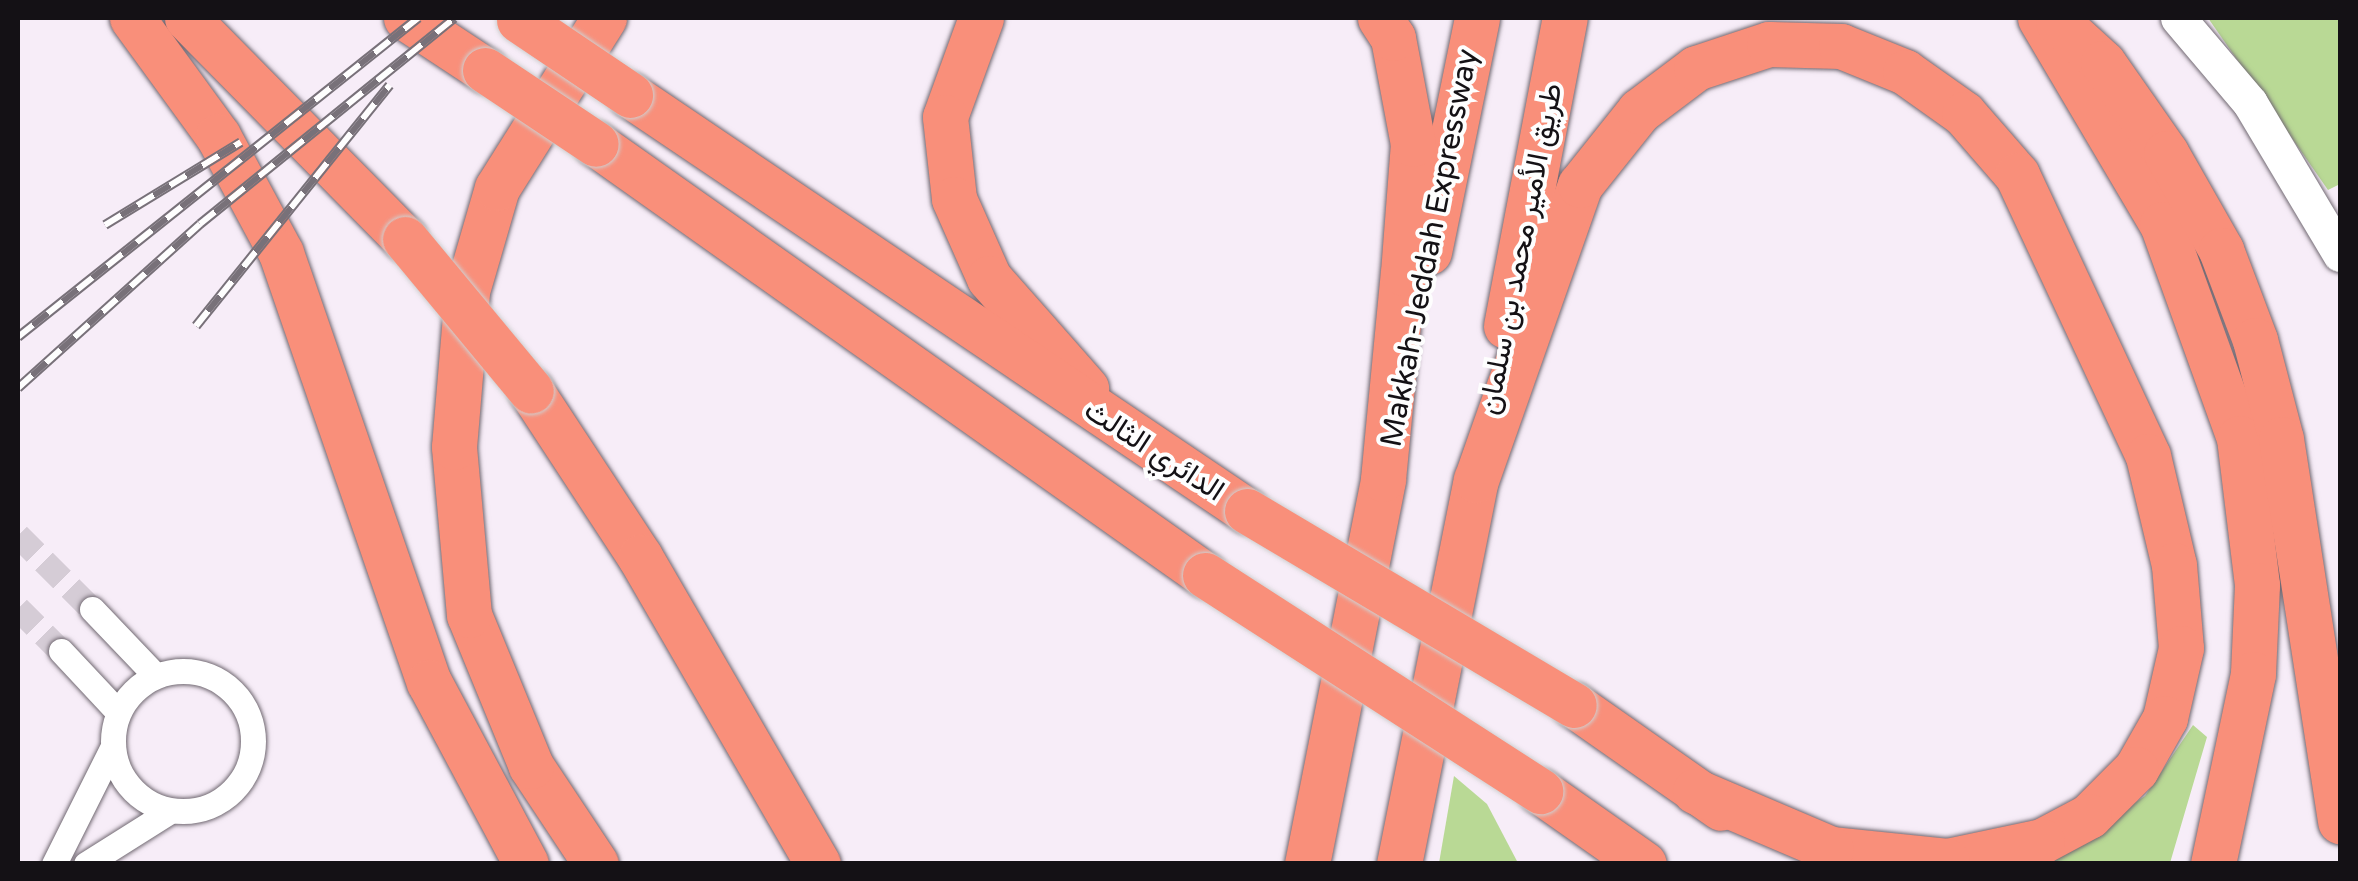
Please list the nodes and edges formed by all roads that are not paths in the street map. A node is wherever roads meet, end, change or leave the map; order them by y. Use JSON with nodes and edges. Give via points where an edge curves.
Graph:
{"nodes":[{"id":1,"x":132,"y":18,"type":"edge"},
{"id":2,"x":186,"y":18,"type":"edge"},
{"id":3,"x":406,"y":18,"type":"edge"},
{"id":4,"x":604,"y":18,"type":"edge"},
{"id":5,"x":981,"y":18,"type":"edge"},
{"id":6,"x":1380,"y":18,"type":"edge"},
{"id":7,"x":1477,"y":18,"type":"edge"},
{"id":8,"x":1566,"y":18,"type":"edge"},
{"id":9,"x":2040,"y":18,"type":"edge"},
{"id":10,"x":2054,"y":18,"type":"edge"},
{"id":11,"x":2178,"y":18,"type":"edge"},
{"id":12,"x":517,"y":19,"type":"edge"},
{"id":13,"x":2340,"y":254,"type":"edge"},
{"id":14,"x":1130,"y":439,"type":"junction"},
{"id":15,"x":1383,"y":479,"type":"junction"},
{"id":16,"x":1476,"y":480,"type":"junction"},
{"id":17,"x":92,"y":609,"type":"tunnel mouth"},
{"id":18,"x":61,"y":651,"type":"tunnel mouth"},
{"id":19,"x":155,"y":676,"type":"junction"},
{"id":20,"x":2320,"y":707,"type":"junction"},
{"id":21,"x":118,"y":712,"type":"junction"},
{"id":22,"x":112,"y":748,"type":"junction"},
{"id":23,"x":2340,"y":766,"type":"edge"},
{"id":24,"x":1695,"y":791,"type":"junction"},
{"id":25,"x":170,"y":810,"type":"junction"},
{"id":26,"x":2340,"y":822,"type":"edge"},
{"id":27,"x":54,"y":864,"type":"edge"},
{"id":28,"x":86,"y":864,"type":"edge"},
{"id":29,"x":526,"y":864,"type":"edge"},
{"id":30,"x":596,"y":864,"type":"edge"},
{"id":31,"x":818,"y":864,"type":"edge"},
{"id":32,"x":1307,"y":864,"type":"edge"},
{"id":33,"x":1399,"y":864,"type":"edge"},
{"id":34,"x":1644,"y":864,"type":"edge"},
{"id":35,"x":1807,"y":864,"type":"edge"},
{"id":36,"x":2214,"y":864,"type":"edge"}],
"edges":[{"from":1,"to":29,"type":"highway","via":[[218,136],[281,253],[429,682]]},
{"from":2,"to":31,"type":"highway","bridge":true,"via":[[405,239],[532,391],[640,557]]},
{"from":3,"to":34,"type":"highway","bridge":true,"via":[[596,144],[1205,575]]},
{"from":4,"to":30,"type":"highway","via":[[497,188],[468,291],[454,447],[469,615],[531,766]]},
{"from":5,"to":14,"type":"highway","via":[[945,117],[954,199],[989,278]]},
{"from":6,"to":15,"type":"highway","via":[[1393,38],[1413,144]]},
{"from":7,"to":15,"type":"highway","name":"Makkah-Jeddah Expressway"},
{"from":8,"to":16,"type":"highway","name":"طريق الأمير محمد بن سلمان"},
{"from":9,"to":36,"type":"highway","via":[[2162,224],[2239,438],[2257,585],[2253,674]]},
{"from":10,"to":20,"type":"highway","via":[[2103,64],[2166,153],[2228,268],[2282,439]]},
{"from":11,"to":13,"type":"street","via":[[2250,104]]},
{"from":12,"to":14,"type":"highway","name":"الدائري الثالث","bridge":true},
{"from":14,"to":24,"type":"highway","name":"الدائري الثالث","bridge":true,"via":[[1574,705]]},
{"from":15,"to":32,"type":"highway"},
{"from":16,"to":24,"type":"highway","via":[[1580,185],[1639,111],[1696,68],[1769,44],[1842,46],[1905,72],[1964,114],[2017,175],[2148,456],[2174,565],[2181,648],[2165,718],[2136,769],[2090,816],[2042,841],[1947,860],[1831,849]]},
{"from":16,"to":33,"type":"highway"},
{"from":17,"to":19,"type":"street"},
{"from":18,"to":21,"type":"street"},
{"from":19,"to":21,"type":"street"},
{"from":19,"to":25,"type":"street","via":[[178,670],[224,682],[246,710],[254,744],[236,788],[205,807]]},
{"from":20,"to":23,"type":"highway"},
{"from":20,"to":26,"type":"highway"},
{"from":21,"to":22,"type":"street"},
{"from":22,"to":25,"type":"street","via":[[130,789]]},
{"from":22,"to":27,"type":"street"},
{"from":24,"to":35,"type":"highway","name":"الدائري الثالث"},
{"from":25,"to":28,"type":"street"}]}
